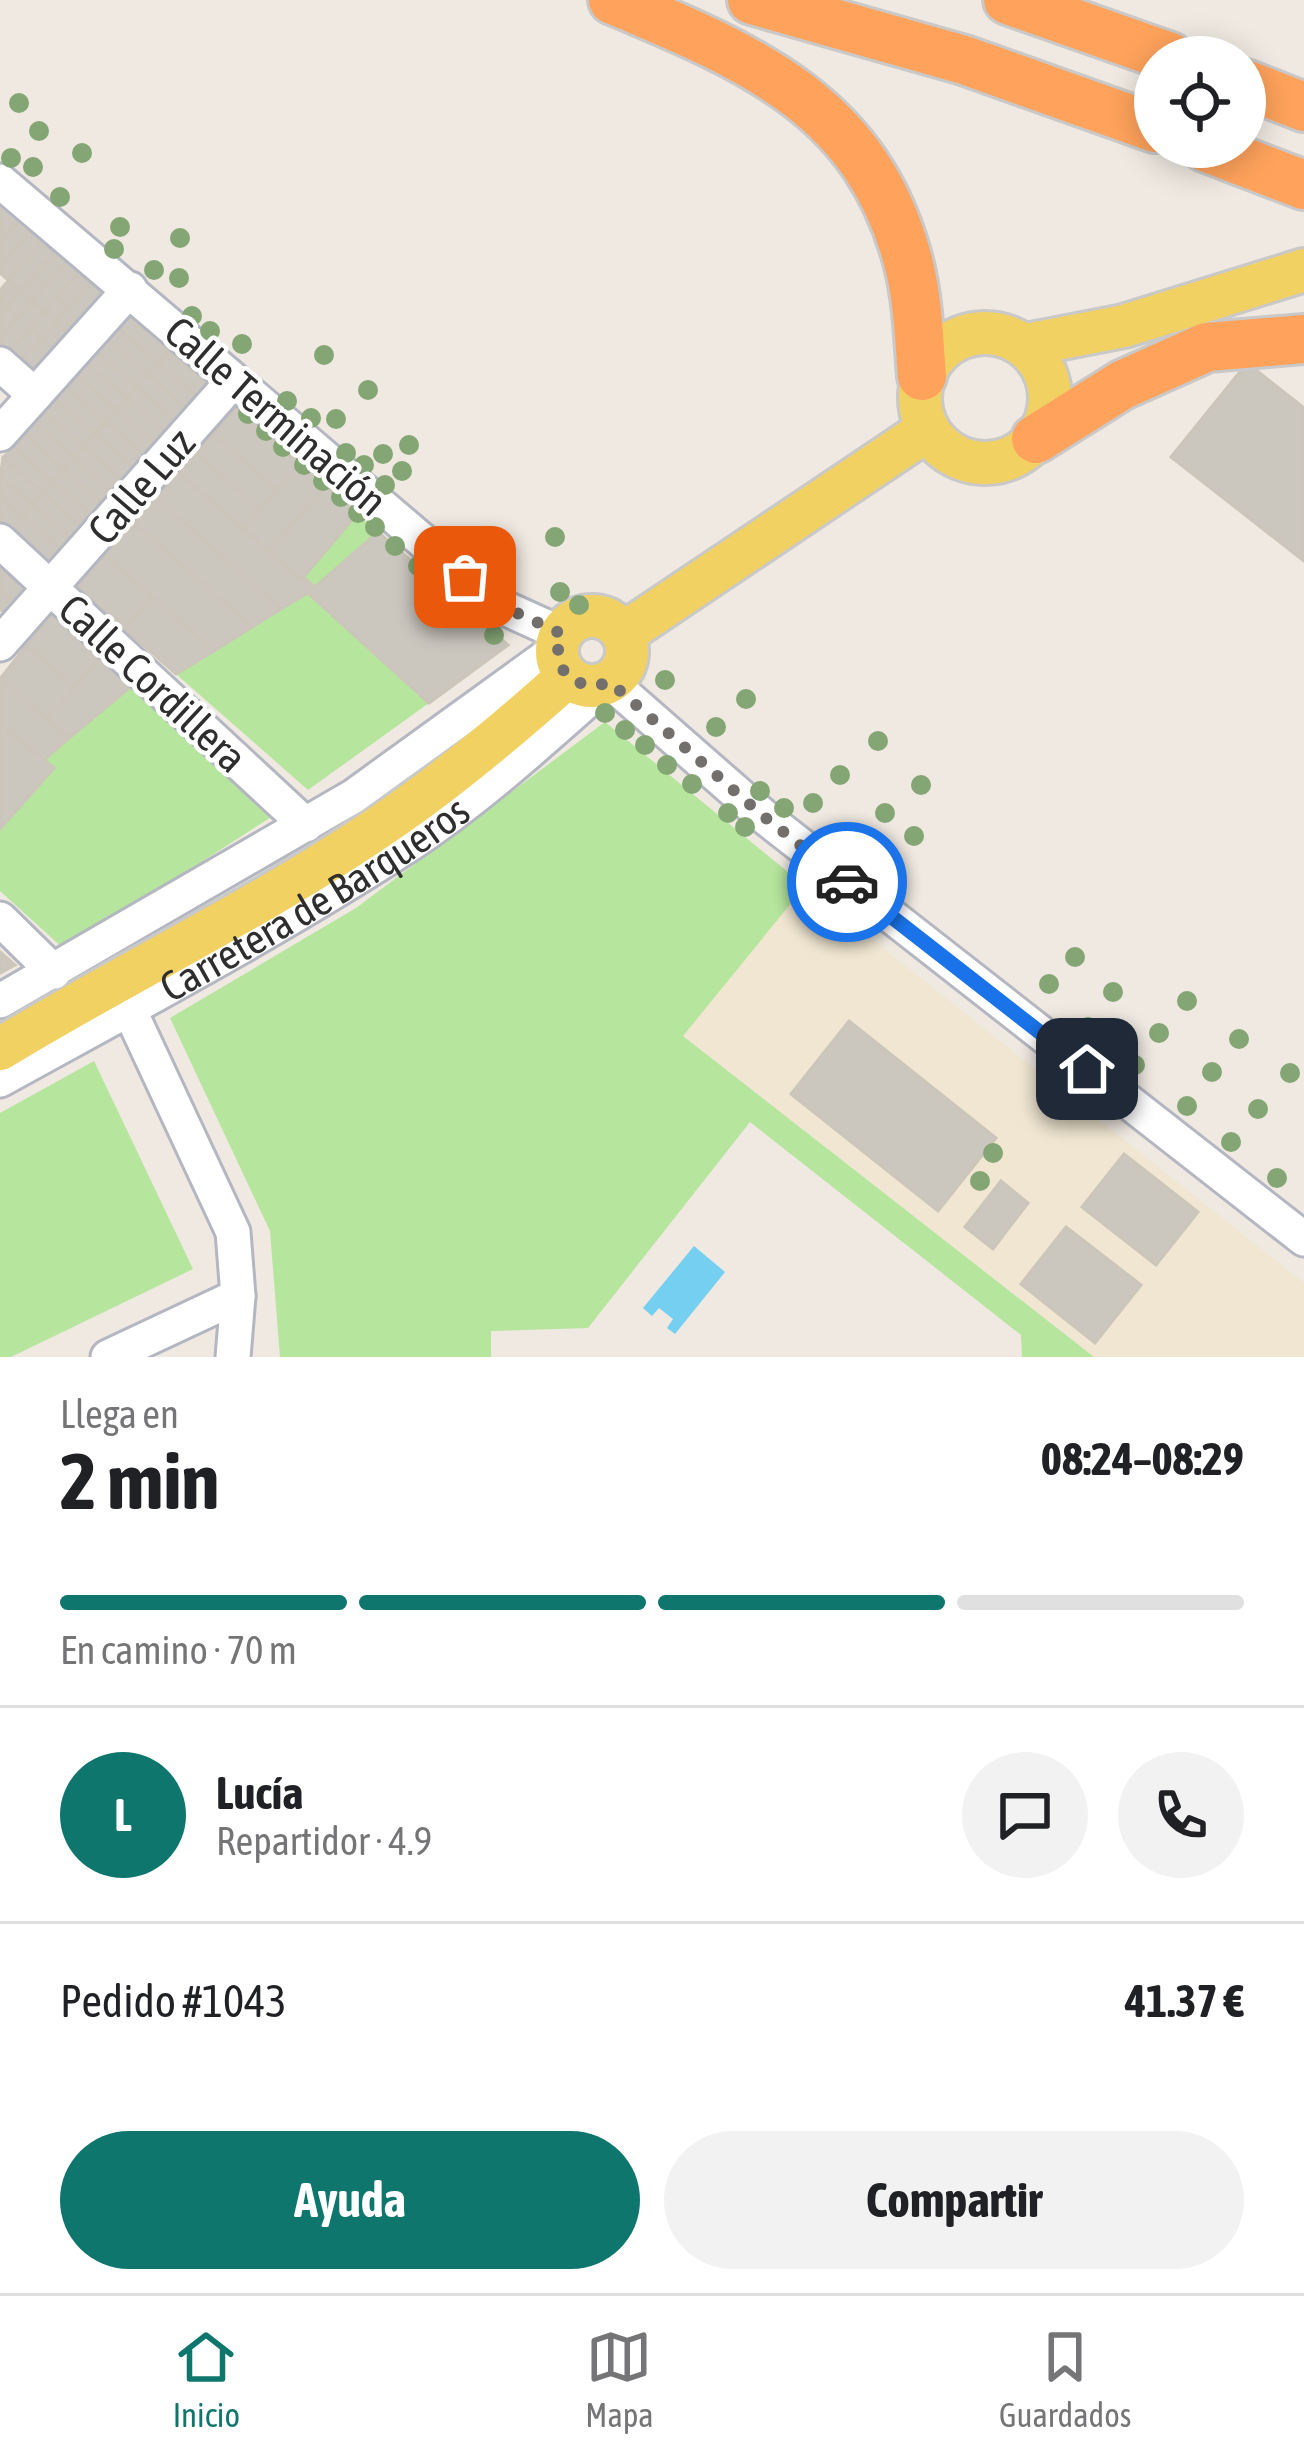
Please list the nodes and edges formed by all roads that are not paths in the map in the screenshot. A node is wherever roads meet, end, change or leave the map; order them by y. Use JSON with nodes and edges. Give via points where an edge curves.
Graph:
{"nodes":[{"id":1,"x":613,"y":0,"type":"edge"},
{"id":2,"x":752,"y":0,"type":"edge"},
{"id":3,"x":1008,"y":0,"type":"edge"},
{"id":4,"x":1134,"y":44,"type":"edge"},
{"id":5,"x":1266,"y":92,"type":"edge"},
{"id":6,"x":1304,"y":106,"type":"edge"},
{"id":7,"x":1134,"y":121,"type":"edge"},
{"id":8,"x":1260,"y":168,"type":"edge"},
{"id":9,"x":0,"y":181,"type":"edge"},
{"id":10,"x":1304,"y":185,"type":"edge"},
{"id":11,"x":1304,"y":270,"type":"edge"},
{"id":12,"x":130,"y":289,"type":"junction"},
{"id":13,"x":1124,"y":326,"type":"junction"},
{"id":14,"x":1304,"y":339,"type":"edge"},
{"id":15,"x":1026,"y":345,"type":"junction"},
{"id":16,"x":0,"y":364,"type":"edge"},
{"id":17,"x":922,"y":376,"type":"junction"},
{"id":18,"x":233,"y":381,"type":"junction"},
{"id":19,"x":1051,"y":390,"type":"junction"},
{"id":20,"x":35,"y":395,"type":"junction"},
{"id":21,"x":927,"y":430,"type":"junction"},
{"id":22,"x":0,"y":434,"type":"edge"},
{"id":23,"x":1036,"y":439,"type":"junction"},
{"id":24,"x":0,"y":541,"type":"edge"},
{"id":25,"x":51,"y":588,"type":"junction"},
{"id":26,"x":623,"y":634,"type":"junction"},
{"id":27,"x":0,"y":644,"type":"edge"},
{"id":28,"x":581,"y":665,"type":"junction"},
{"id":29,"x":306,"y":825,"type":"junction"},
{"id":30,"x":0,"y":919,"type":"edge"},
{"id":31,"x":54,"y":972,"type":"junction"},
{"id":32,"x":0,"y":1001,"type":"edge"},
{"id":33,"x":128,"y":1009,"type":"junction"},
{"id":34,"x":0,"y":1049,"type":"edge"},
{"id":35,"x":0,"y":1080,"type":"edge"},
{"id":36,"x":1304,"y":1239,"type":"edge"},
{"id":37,"x":238,"y":1296,"type":"junction"},
{"id":38,"x":108,"y":1357,"type":"edge"},
{"id":39,"x":233,"y":1357,"type":"edge"}],
"edges":[{"from":1,"to":17,"type":"highway","via":[[726,47],[787,84],[867,165],[895,217],[910,270]]},
{"from":2,"to":7,"type":"highway","via":[[964,60]]},
{"from":3,"to":4,"type":"highway"},
{"from":5,"to":6,"type":"highway"},
{"from":8,"to":10,"type":"highway"},
{"from":9,"to":12,"type":"street","name":"Calle Terminación"},
{"from":11,"to":13,"type":"main road"},
{"from":12,"to":18,"type":"street","name":"Calle Terminación"},
{"from":12,"to":20,"type":"street"},
{"from":13,"to":15,"type":"main road"},
{"from":13,"to":19,"type":"main road"},
{"from":14,"to":23,"type":"highway","via":[[1207,347],[1122,385]]},
{"from":15,"to":17,"type":"main road","via":[[998,332],[966,334],[939,349]]},
{"from":15,"to":19,"type":"main road"},
{"from":16,"to":20,"type":"street"},
{"from":17,"to":21,"type":"main road"},
{"from":18,"to":25,"type":"street","name":"Calle Luz"},
{"from":18,"to":28,"type":"street","name":"Calle Terminación"},
{"from":19,"to":23,"type":"main road"},
{"from":20,"to":22,"type":"street"},
{"from":21,"to":23,"type":"main road","via":[[940,447],[979,463],[1000,462]]},
{"from":21,"to":26,"type":"main road"},
{"from":24,"to":25,"type":"street","name":"Calle Cordillera"},
{"from":25,"to":27,"type":"street","name":"Calle Luz"},
{"from":25,"to":29,"type":"street","name":"Calle Cordillera"},
{"from":26,"to":28,"type":"main road","via":[[624,666]]},
{"from":26,"to":28,"type":"main road","via":[[598,616],[577,620]]},
{"from":28,"to":29,"type":"street","name":"Carretera de Barqueros"},
{"from":28,"to":33,"type":"street","name":"Carretera de Barqueros","via":[[530,752],[408,845]]},
{"from":28,"to":34,"type":"main road","name":"Carretera de Barqueros","via":[[332,858]]},
{"from":28,"to":36,"type":"street","name":"Calle Terminación"},
{"from":29,"to":31,"type":"street","name":"Carretera de Barqueros"},
{"from":30,"to":31,"type":"street"},
{"from":31,"to":32,"type":"street","name":"Carretera de Barqueros"},
{"from":33,"to":35,"type":"street","name":"Carretera de Barqueros"},
{"from":33,"to":37,"type":"street","via":[[233,1232]]},
{"from":37,"to":38,"type":"street"},
{"from":37,"to":39,"type":"street"}]}
